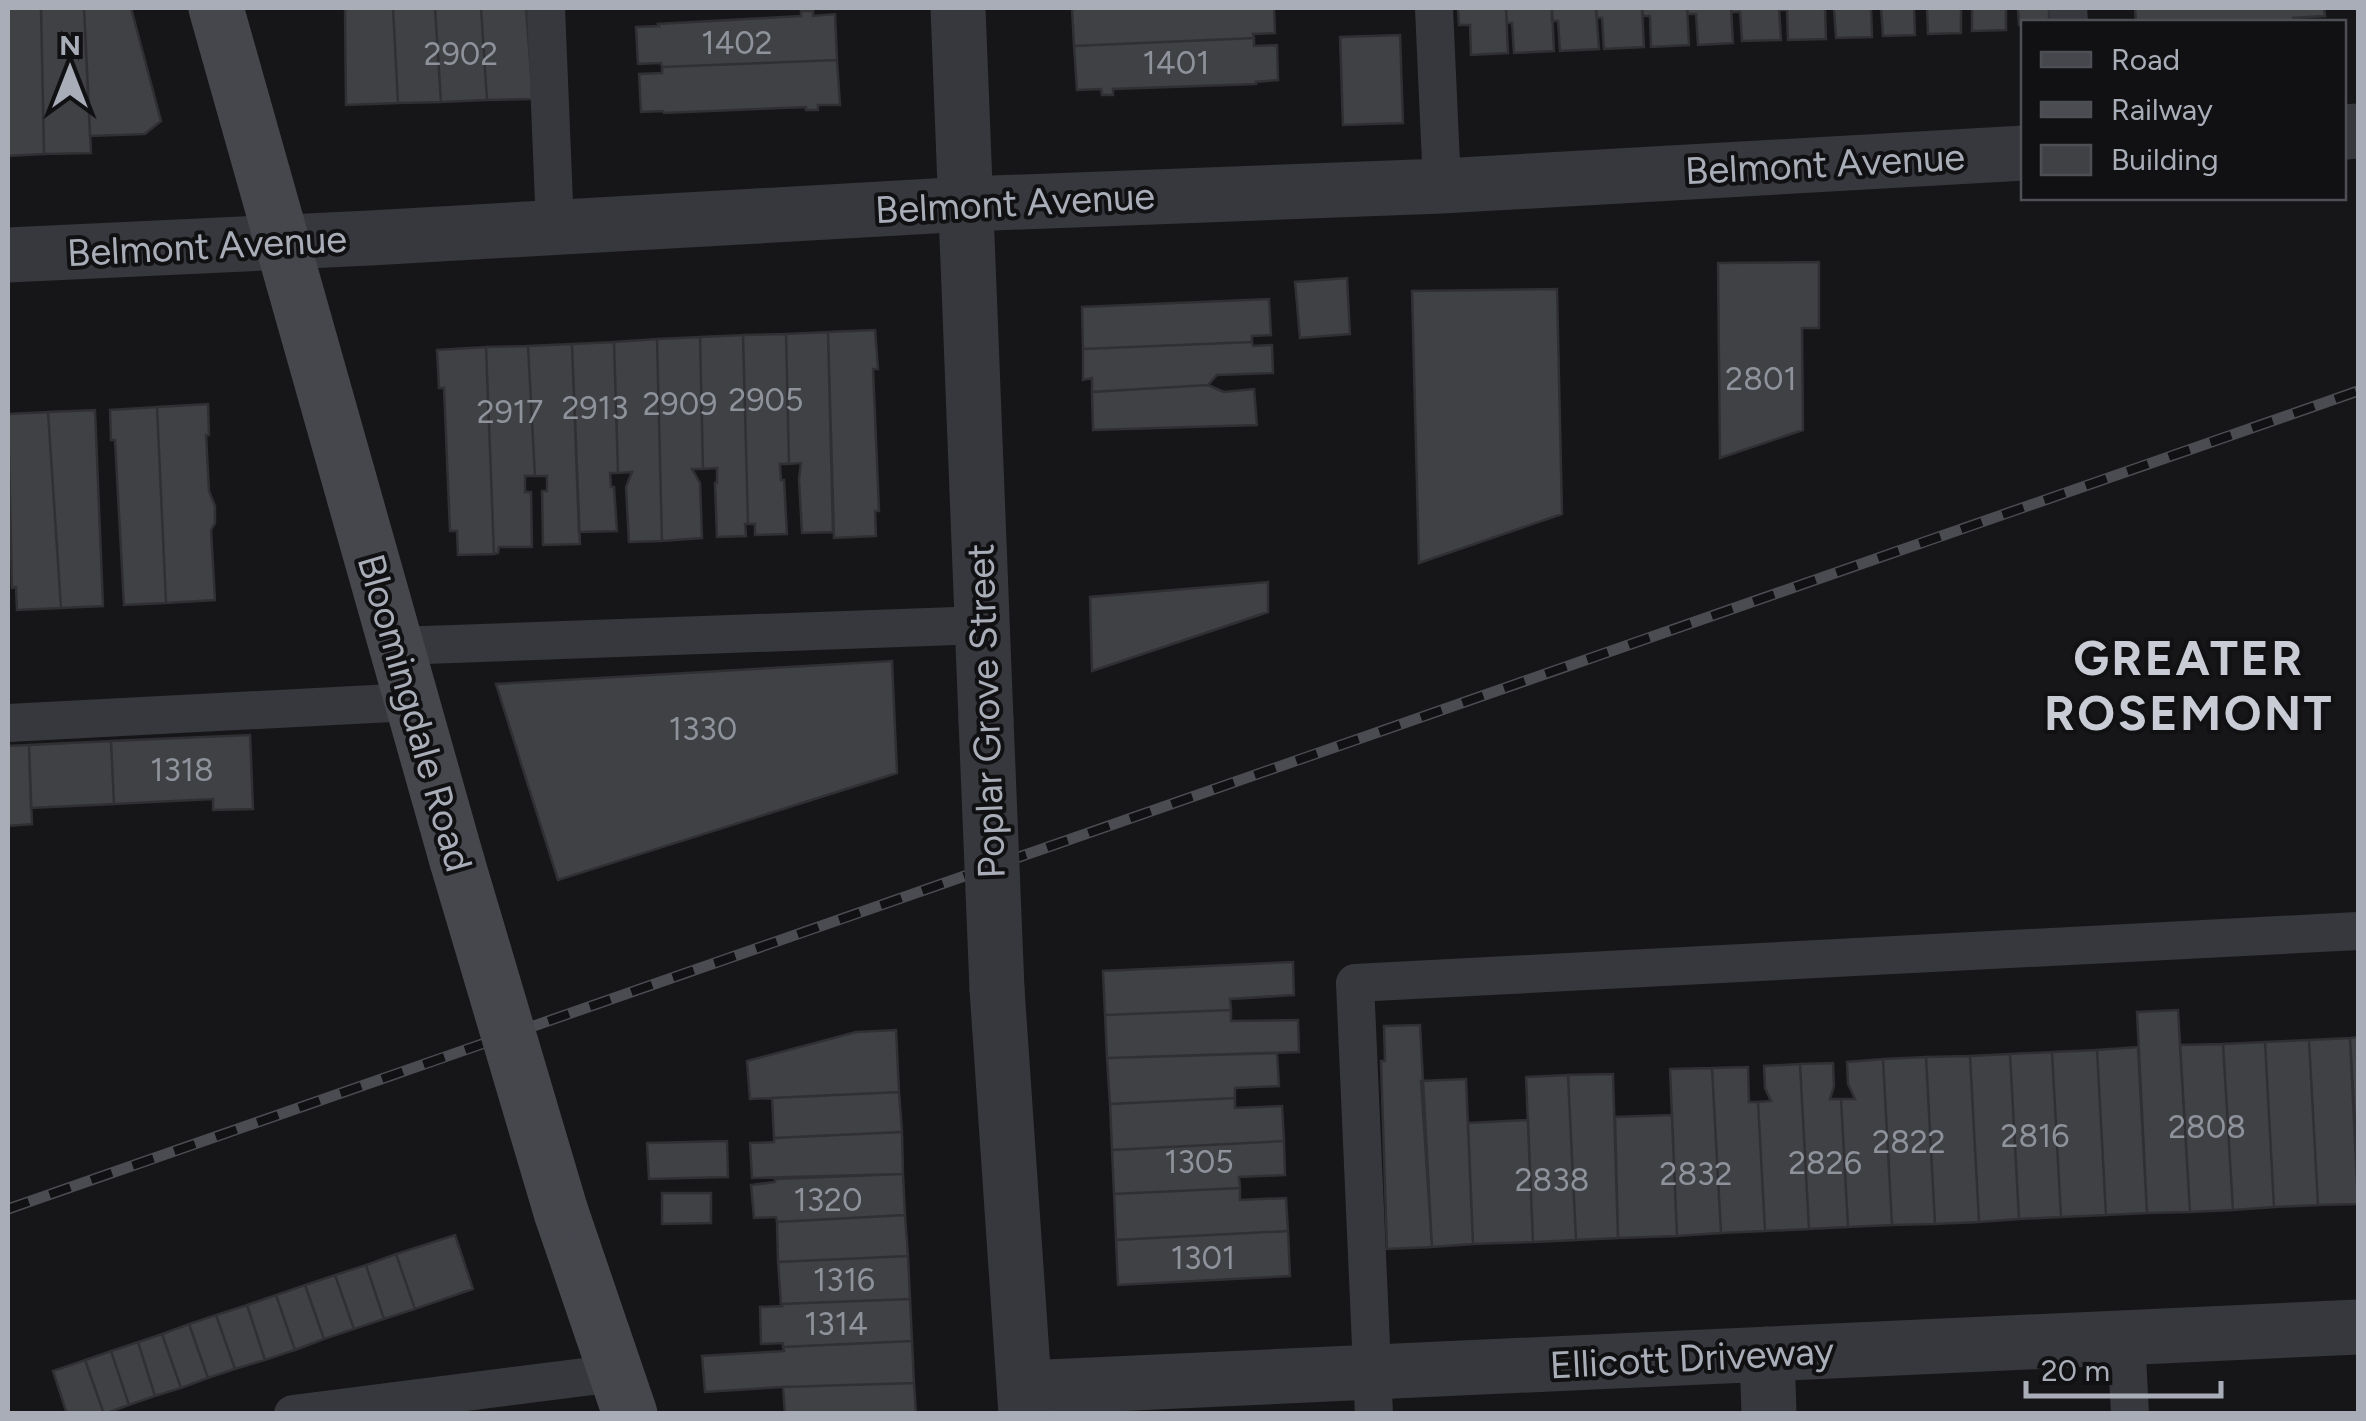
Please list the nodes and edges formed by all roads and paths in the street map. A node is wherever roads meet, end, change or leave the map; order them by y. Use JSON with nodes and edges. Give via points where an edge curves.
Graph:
{"nodes":[{"id":1,"x":216,"y":8,"type":"edge"},
{"id":2,"x":546,"y":8,"type":"edge"},
{"id":3,"x":958,"y":8,"type":"edge"},
{"id":4,"x":1434,"y":8,"type":"edge"},
{"id":5,"x":2021,"y":153,"type":"edge"},
{"id":6,"x":1442,"y":186,"type":"junction"},
{"id":7,"x":968,"y":204,"type":"junction"},
{"id":8,"x":555,"y":227,"type":"junction"},
{"id":9,"x":282,"y":242,"type":"junction"},
{"id":10,"x":8,"y":255,"type":"edge"},
{"id":11,"x":983,"y":626,"type":"junction"},
{"id":12,"x":396,"y":646,"type":"junction"},
{"id":13,"x":412,"y":702,"type":"junction"},
{"id":14,"x":8,"y":723,"type":"edge"},
{"id":15,"x":2358,"y":931,"type":"edge"},
{"id":16,"x":2358,"y":1326,"type":"edge"},
{"id":17,"x":2126,"y":1337,"type":"junction"},
{"id":18,"x":1767,"y":1354,"type":"junction"},
{"id":19,"x":623,"y":1393,"type":"edge"},
{"id":20,"x":1373,"y":1393,"type":"edge"},
{"id":21,"x":1026,"y":1401,"type":"edge"},
{"id":22,"x":294,"y":1414,"type":"edge"},
{"id":23,"x":1769,"y":1414,"type":"edge"},
{"id":24,"x":2130,"y":1414,"type":"edge"}],
"edges":[{"from":1,"to":9,"type":"main road","name":"Bloomingdale Road"},
{"from":2,"to":8,"type":"lane"},
{"from":3,"to":7,"type":"street","name":"Poplar Grove Street"},
{"from":4,"to":6,"type":"lane"},
{"from":5,"to":6,"type":"street","name":"Belmont Avenue"},
{"from":6,"to":7,"type":"street","name":"Belmont Avenue"},
{"from":7,"to":8,"type":"street","name":"Belmont Avenue"},
{"from":7,"to":11,"type":"street","name":"Poplar Grove Street"},
{"from":8,"to":9,"type":"street","name":"Belmont Avenue"},
{"from":9,"to":10,"type":"street","name":"Belmont Avenue"},
{"from":9,"to":12,"type":"main road","name":"Bloomingdale Road"},
{"from":11,"to":12,"type":"lane"},
{"from":11,"to":21,"type":"street","name":"Poplar Grove Street","bridge":true,"via":[[997,989]]},
{"from":12,"to":13,"type":"main road","name":"Bloomingdale Road"},
{"from":13,"to":14,"type":"lane"},
{"from":13,"to":19,"type":"main road","name":"Bloomingdale Road","bridge":true,"via":[[561,1212]]},
{"from":15,"to":20,"type":"lane","via":[[1356,983]]},
{"from":16,"to":17,"type":"street","name":"Ellicott Driveway"},
{"from":17,"to":18,"type":"street","name":"Ellicott Driveway"},
{"from":17,"to":24,"type":"lane"},
{"from":18,"to":20,"type":"street","name":"Ellicott Driveway"},
{"from":18,"to":23,"type":"street"},
{"from":19,"to":22,"type":"lane"},
{"from":20,"to":21,"type":"street","name":"Ellicott Driveway"}]}
